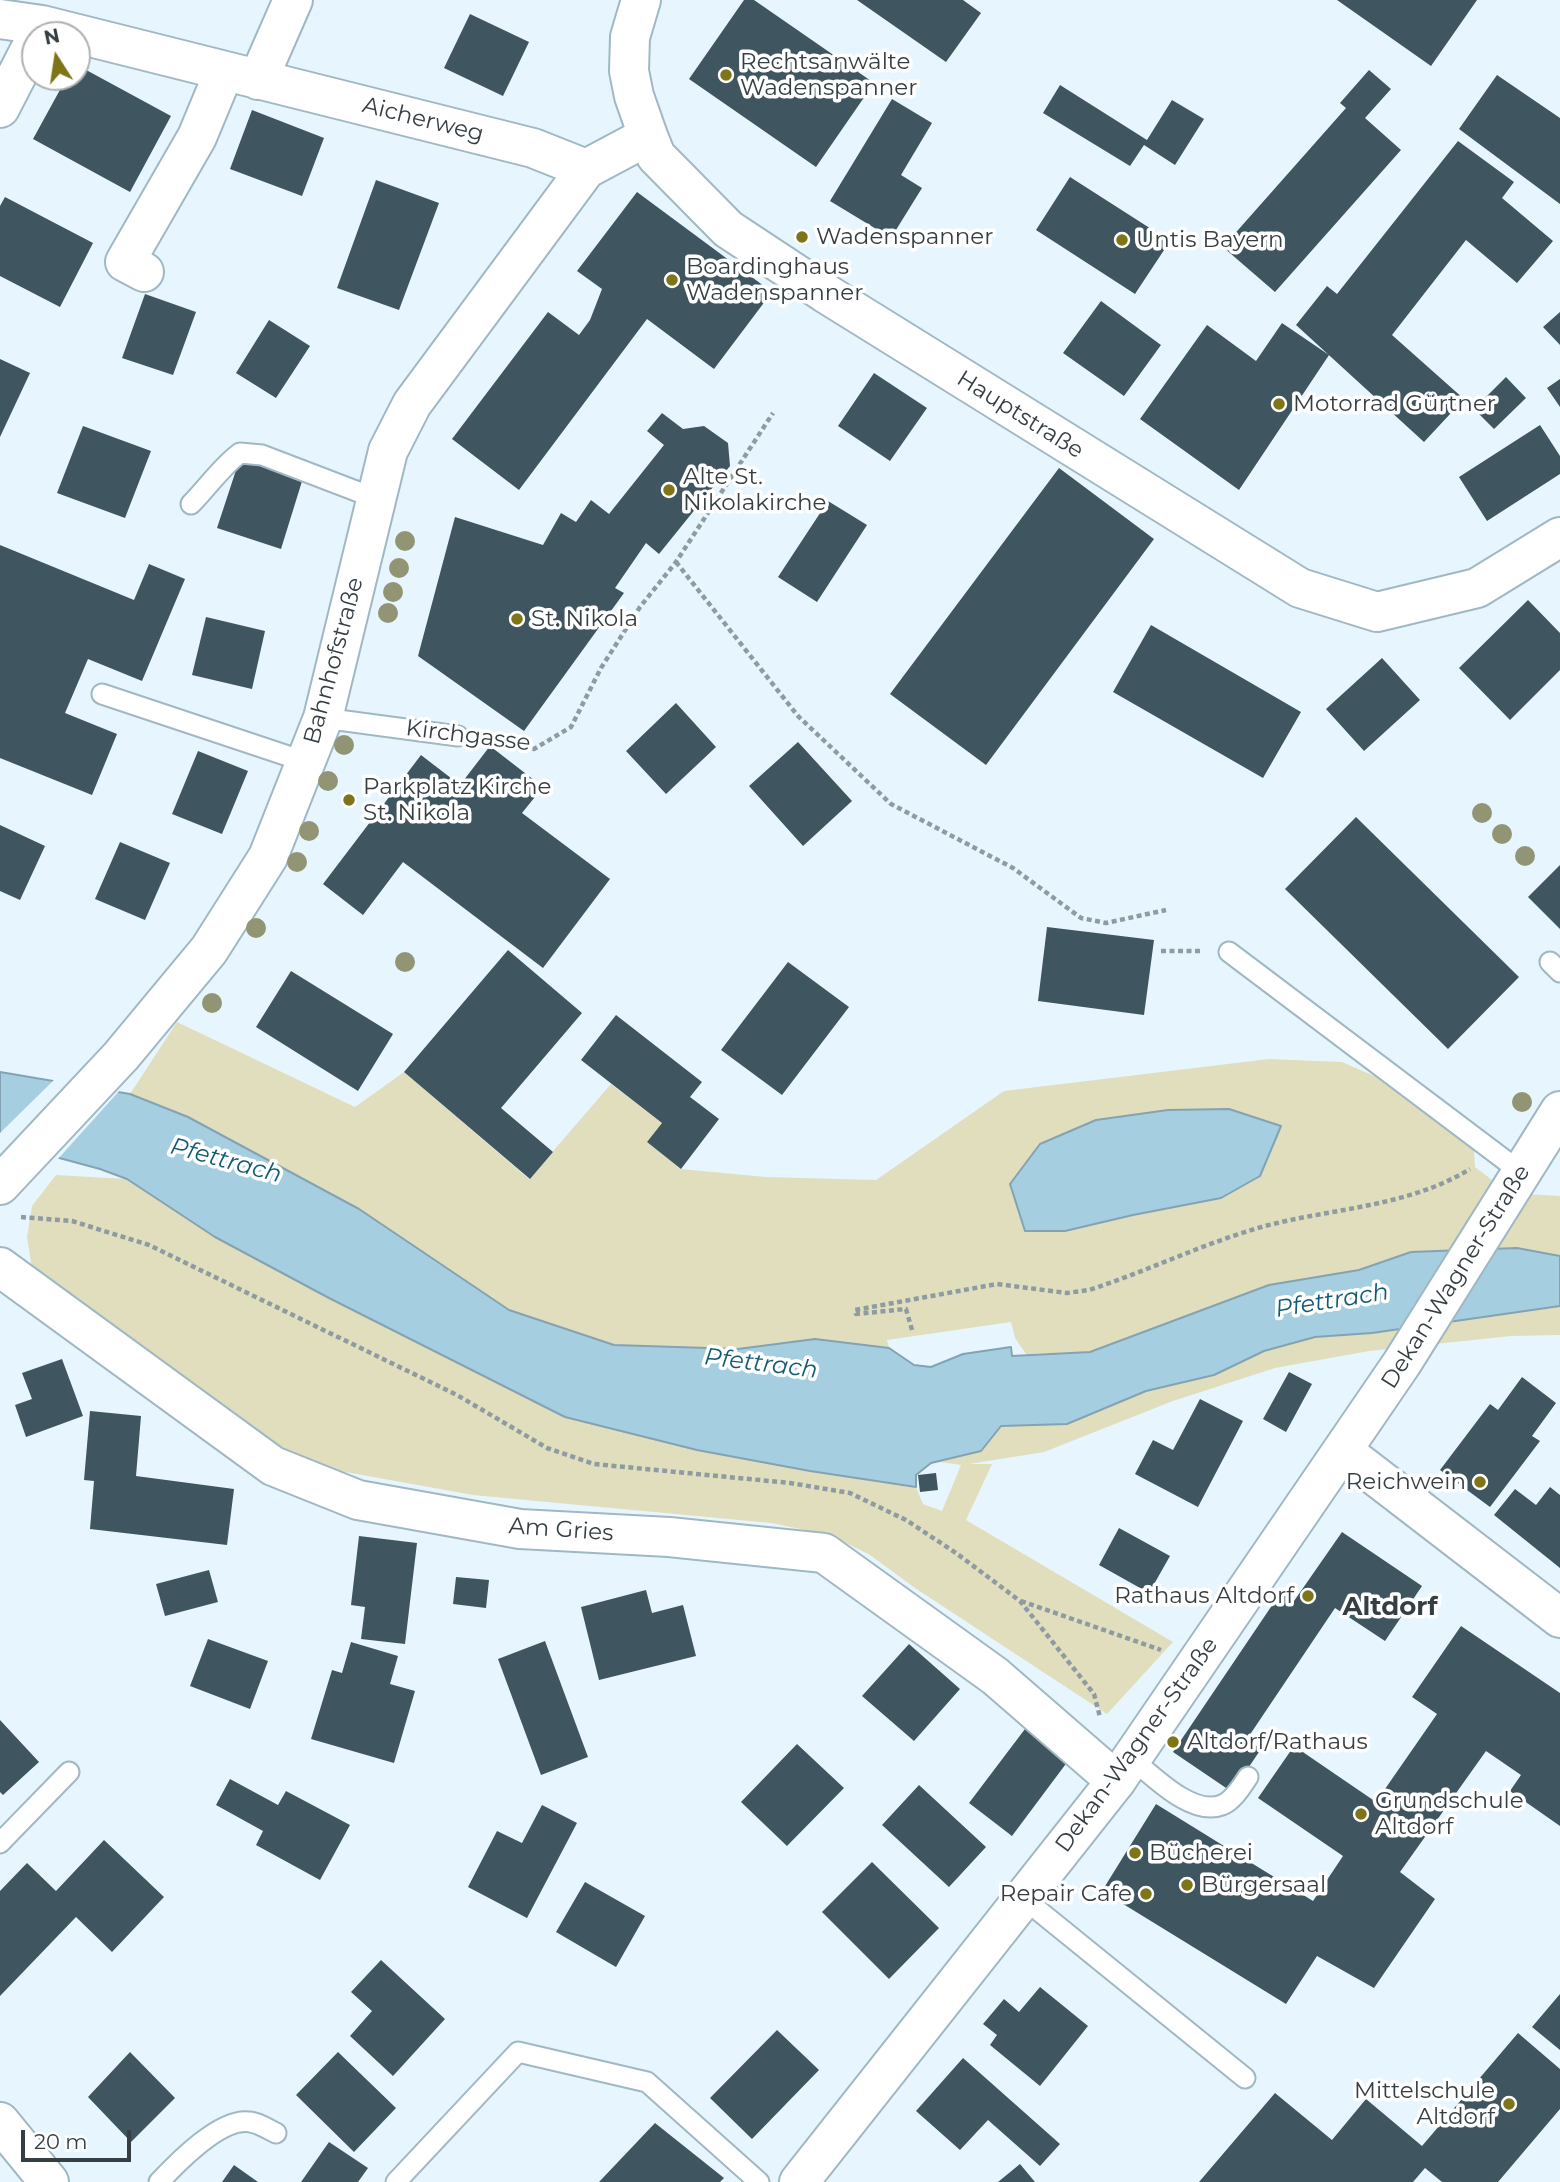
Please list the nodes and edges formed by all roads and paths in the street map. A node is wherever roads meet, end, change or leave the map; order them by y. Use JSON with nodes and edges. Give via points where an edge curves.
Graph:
{"nodes":[{"id":1,"x":293,"y":0,"type":"edge"},
{"id":2,"x":641,"y":0,"type":"edge"},
{"id":3,"x":0,"y":19,"type":"edge"},
{"id":4,"x":21,"y":27,"type":"edge"},
{"id":5,"x":91,"y":44,"type":"edge"},
{"id":6,"x":21,"y":67,"type":"edge"},
{"id":7,"x":241,"y":76,"type":"junction"},
{"id":8,"x":0,"y":108,"type":"edge"},
{"id":9,"x":648,"y":136,"type":"junction"},
{"id":10,"x":586,"y":169,"type":"junction"},
{"id":11,"x":144,"y":272,"type":"dead end"},
{"id":12,"x":773,"y":413,"type":"dead end"},
{"id":13,"x":377,"y":499,"type":"junction"},
{"id":14,"x":191,"y":503,"type":"dead end"},
{"id":15,"x":1560,"y":537,"type":"edge"},
{"id":16,"x":677,"y":562,"type":"junction"},
{"id":17,"x":102,"y":694,"type":"dead end"},
{"id":18,"x":323,"y":718,"type":"junction"},
{"id":19,"x":458,"y":736,"type":"joint"},
{"id":20,"x":306,"y":762,"type":"junction"},
{"id":21,"x":1166,"y":910,"type":"dead end"},
{"id":22,"x":1161,"y":951,"type":"dead end"},
{"id":23,"x":1229,"y":952,"type":"joint"},
{"id":24,"x":1560,"y":1111,"type":"edge"},
{"id":25,"x":1516,"y":1183,"type":"junction"},
{"id":26,"x":9,"y":1201,"type":"edge"},
{"id":27,"x":0,"y":1267,"type":"edge"},
{"id":28,"x":912,"y":1330,"type":"dead end"},
{"id":29,"x":1343,"y":1451,"type":"junction"},
{"id":30,"x":1020,"y":1601,"type":"junction"},
{"id":31,"x":1560,"y":1618,"type":"edge"},
{"id":32,"x":1197,"y":1663,"type":"junction"},
{"id":33,"x":1100,"y":1719,"type":"dead end"},
{"id":34,"x":1124,"y":1769,"type":"junction"},
{"id":35,"x":69,"y":1772,"type":"dead end"},
{"id":36,"x":1248,"y":1777,"type":"dead end"},
{"id":37,"x":0,"y":1843,"type":"edge"},
{"id":38,"x":1023,"y":1898,"type":"junction"},
{"id":39,"x":1244,"y":2078,"type":"dead end"},
{"id":40,"x":0,"y":2122,"type":"edge"},
{"id":41,"x":276,"y":2133,"type":"dead end"},
{"id":42,"x":50,"y":2182,"type":"edge"},
{"id":43,"x":159,"y":2182,"type":"edge"},
{"id":44,"x":396,"y":2182,"type":"edge"},
{"id":45,"x":759,"y":2182,"type":"edge"},
{"id":46,"x":799,"y":2182,"type":"edge"}],
"edges":[{"from":1,"to":7,"type":"street"},
{"from":2,"to":9,"type":"street","name":"Hauptstraße","via":[[631,37],[629,71]]},
{"from":3,"to":4,"type":"street","name":"Aicherweg"},
{"from":5,"to":7,"type":"street","name":"Aicherweg"},
{"from":6,"to":8,"type":"street"},
{"from":7,"to":10,"type":"street","name":"Aicherweg","via":[[533,148]]},
{"from":7,"to":11,"type":"street","via":[[197,137],[125,262]]},
{"from":9,"to":10,"type":"street","name":"Bahnhofstraße"},
{"from":9,"to":15,"type":"street","name":"Hauptstraße","via":[[656,156],[727,229],[1300,588],[1377,612],[1477,588]]},
{"from":10,"to":13,"type":"street","name":"Bahnhofstraße","via":[[412,404],[388,451]]},
{"from":12,"to":16,"type":"path","name":"Kirchgasse"},
{"from":13,"to":14,"type":"lane","via":[[262,455],[240,453]]},
{"from":13,"to":18,"type":"street","name":"Bahnhofstraße"},
{"from":16,"to":19,"type":"path","name":"Kirchgasse","via":[[640,607],[570,727],[534,749]]},
{"from":16,"to":21,"type":"path","via":[[797,716],[891,803],[1013,868],[1081,918],[1106,923]]},
{"from":17,"to":20,"type":"lane"},
{"from":18,"to":19,"type":"lane","name":"Kirchgasse"},
{"from":18,"to":20,"type":"street","name":"Bahnhofstraße"},
{"from":20,"to":26,"type":"street","name":"Bahnhofstraße","via":[[268,857],[209,950]]},
{"from":22,"to":23,"type":"path"},
{"from":23,"to":25,"type":"lane"},
{"from":24,"to":25,"type":"street","name":"Dekan-Wagner-Straße"},
{"from":25,"to":28,"type":"path","via":[[1475,1167],[1403,1198],[1265,1226],[1089,1290],[1067,1293],[997,1284],[855,1310],[856,1314],[906,1309]]},
{"from":25,"to":29,"type":"street","name":"Dekan-Wagner-Straße"},
{"from":26,"to":30,"type":"path","via":[[149,1245],[457,1395],[547,1448],[594,1464],[850,1493],[906,1520]]},
{"from":27,"to":34,"type":"street","name":"Am Gries","via":[[273,1466],[358,1500],[520,1530],[669,1537],[824,1553]]},
{"from":29,"to":31,"type":"street"},
{"from":29,"to":32,"type":"street","name":"Dekan-Wagner-Straße"},
{"from":30,"to":32,"type":"path"},
{"from":30,"to":33,"type":"path","via":[[1094,1694]]},
{"from":32,"to":34,"type":"street","name":"Dekan-Wagner-Straße"},
{"from":34,"to":36,"type":"lane","via":[[1204,1807],[1222,1805]]},
{"from":34,"to":38,"type":"street","name":"Dekan-Wagner-Straße"},
{"from":35,"to":37,"type":"lane"},
{"from":38,"to":39,"type":"lane"},
{"from":38,"to":46,"type":"street","name":"Dekan-Wagner-Straße"},
{"from":40,"to":42,"type":"street"},
{"from":41,"to":43,"type":"lane","via":[[249,2121],[213,2132]]},
{"from":44,"to":45,"type":"lane","via":[[518,2052],[647,2082]]}]}
